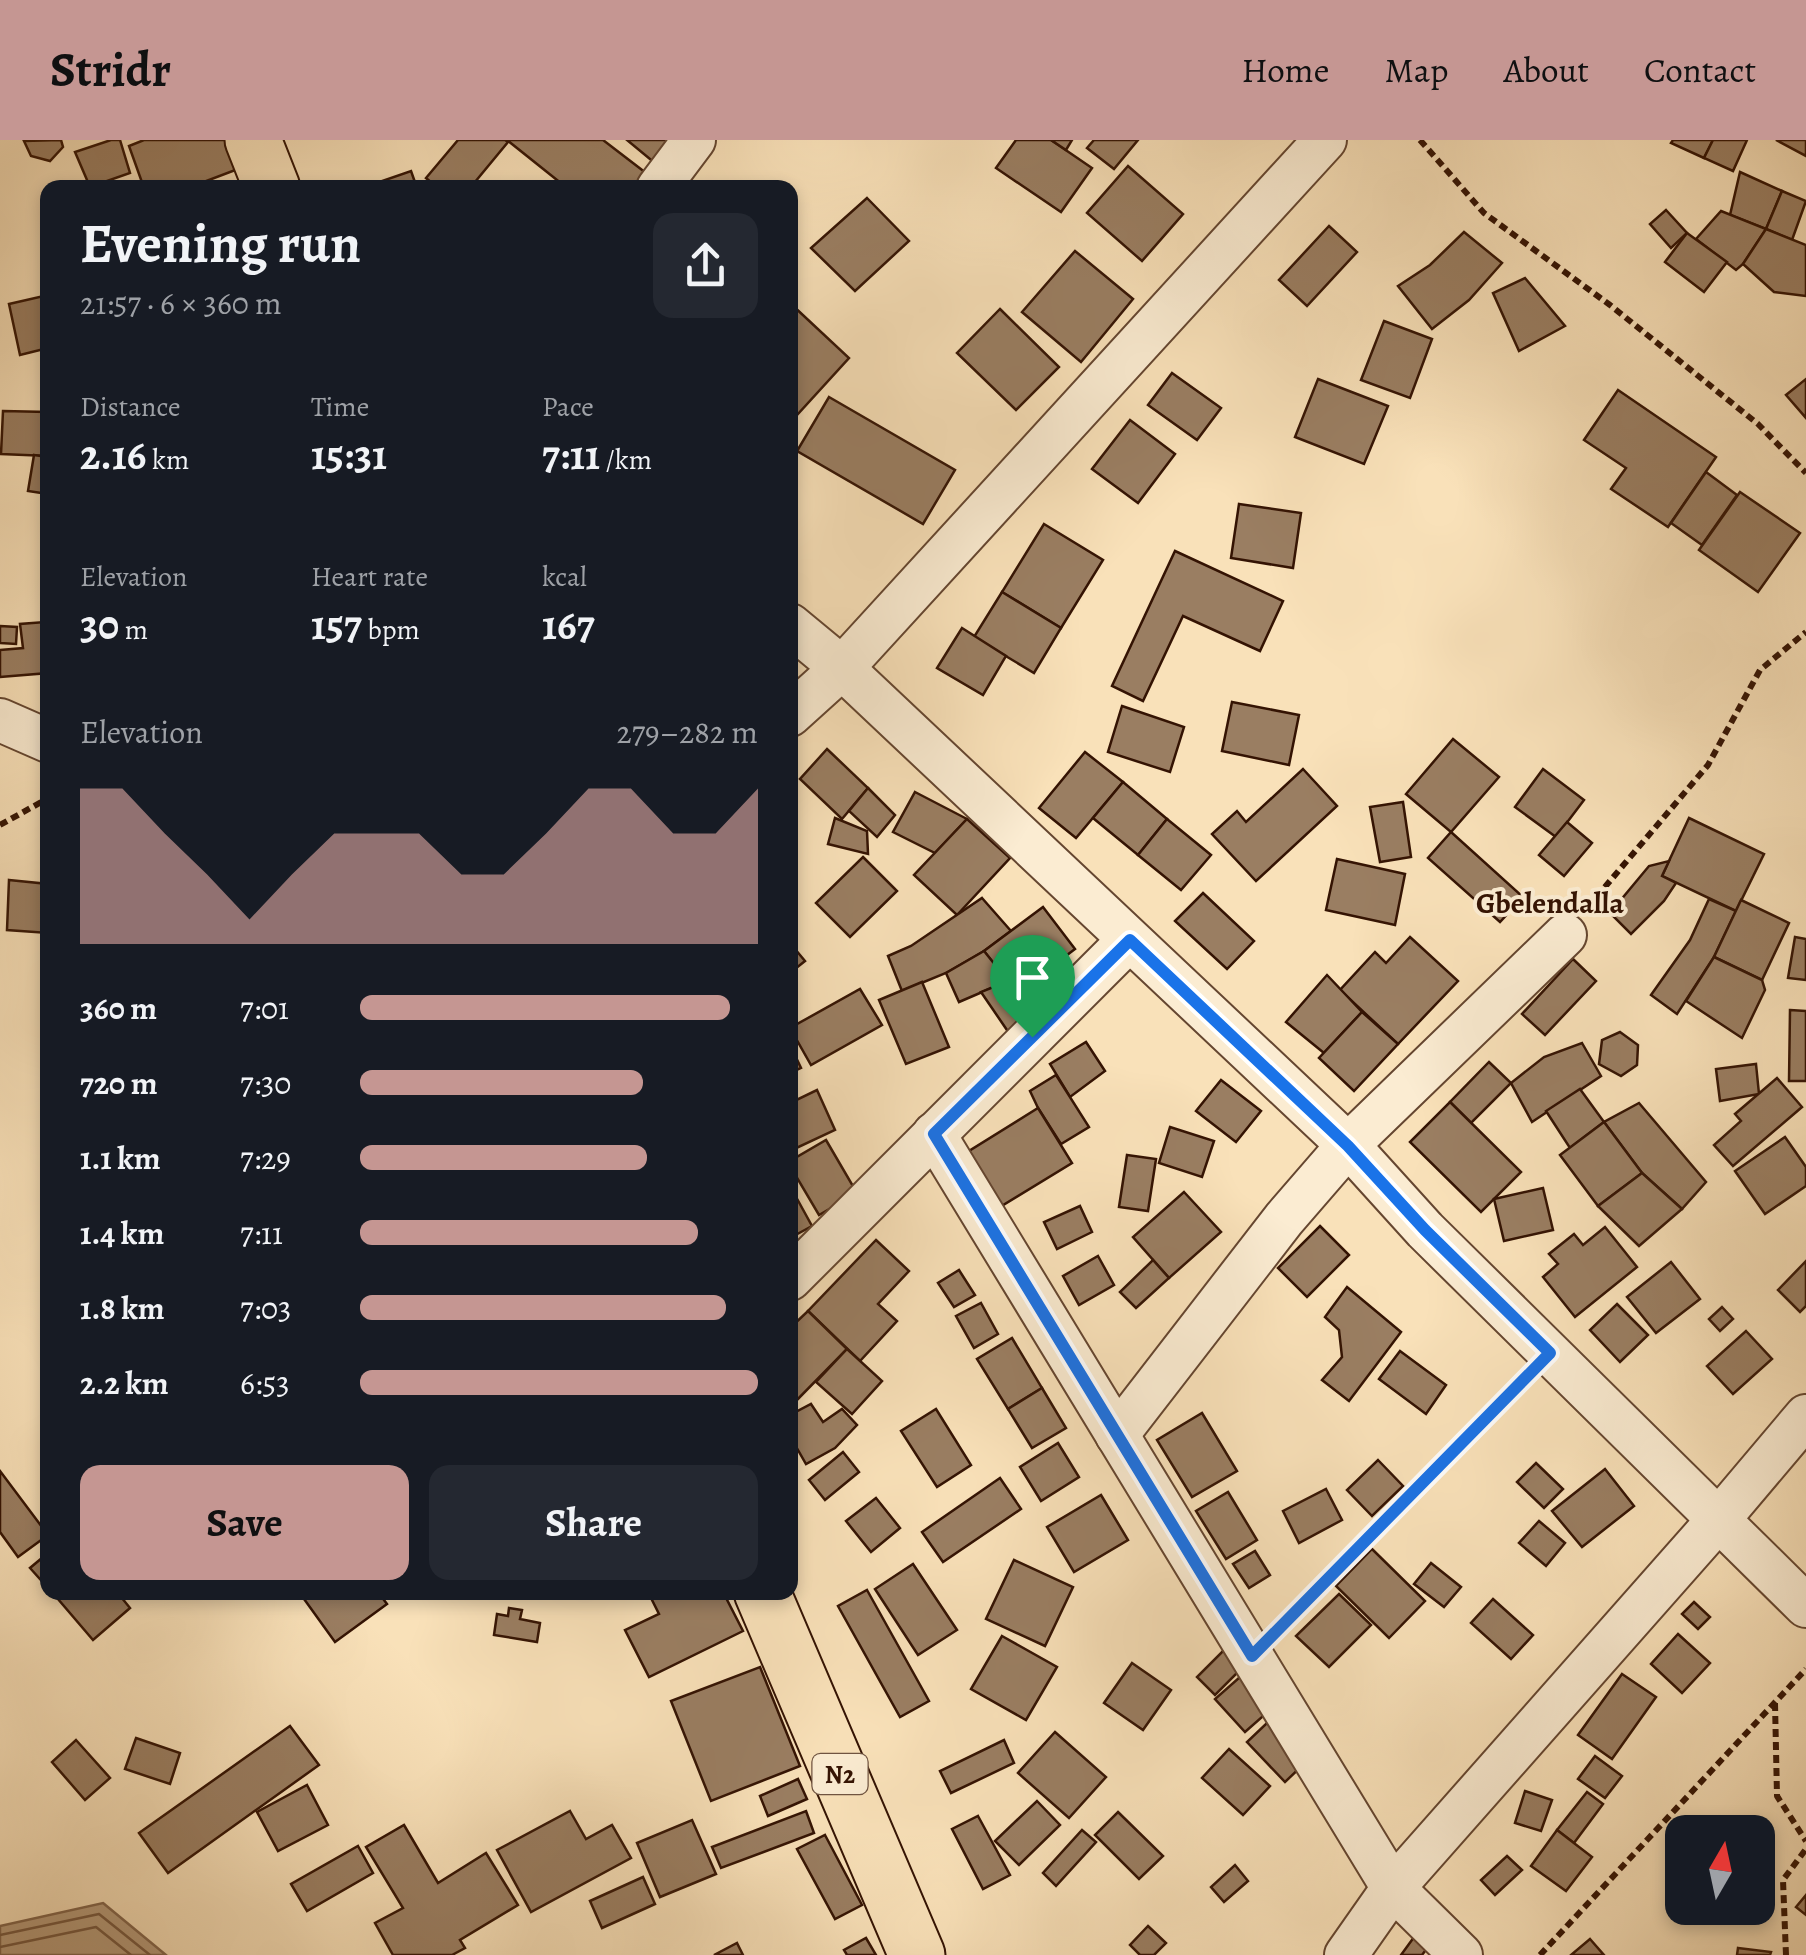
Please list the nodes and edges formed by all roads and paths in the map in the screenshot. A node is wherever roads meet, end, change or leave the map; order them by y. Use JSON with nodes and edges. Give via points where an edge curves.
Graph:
{"nodes":[{"id":1,"x":253,"y":140,"type":"edge"},
{"id":2,"x":694,"y":140,"type":"edge"},
{"id":3,"x":1325,"y":140,"type":"edge"},
{"id":4,"x":1420,"y":140,"type":"edge"},
{"id":5,"x":269,"y":180,"type":"edge"},
{"id":6,"x":664,"y":180,"type":"edge"},
{"id":7,"x":1806,"y":474,"type":"edge"},
{"id":8,"x":798,"y":632,"type":"edge"},
{"id":9,"x":1806,"y":632,"type":"edge"},
{"id":10,"x":842,"y":668,"type":"junction"},
{"id":11,"x":798,"y":707,"type":"edge"},
{"id":12,"x":0,"y":720,"type":"edge"},
{"id":13,"x":40,"y":738,"type":"edge"},
{"id":14,"x":40,"y":803,"type":"edge"},
{"id":15,"x":0,"y":825,"type":"edge"},
{"id":16,"x":1565,"y":935,"type":"joint"},
{"id":17,"x":1130,"y":940,"type":"junction"},
{"id":18,"x":934,"y":1134,"type":"junction"},
{"id":19,"x":1348,"y":1146,"type":"junction"},
{"id":20,"x":798,"y":1271,"type":"edge"},
{"id":21,"x":1550,"y":1353,"type":"junction"},
{"id":22,"x":1806,"y":1416,"type":"edge"},
{"id":23,"x":1117,"y":1435,"type":"junction"},
{"id":24,"x":1719,"y":1519,"type":"junction"},
{"id":25,"x":765,"y":1600,"type":"edge"},
{"id":26,"x":1806,"y":1606,"type":"edge"},
{"id":27,"x":1252,"y":1656,"type":"junction"},
{"id":28,"x":1806,"y":1669,"type":"edge"},
{"id":29,"x":1775,"y":1702,"type":"junction"},
{"id":30,"x":1806,"y":1841,"type":"edge"},
{"id":31,"x":1806,"y":1848,"type":"edge"},
{"id":32,"x":1393,"y":1888,"type":"junction"},
{"id":33,"x":918,"y":1955,"type":"edge"},
{"id":34,"x":1346,"y":1955,"type":"edge"},
{"id":35,"x":1461,"y":1955,"type":"edge"},
{"id":36,"x":1540,"y":1955,"type":"edge"},
{"id":37,"x":1786,"y":1955,"type":"edge"}],
"edges":[{"from":1,"to":5,"type":"highway"},
{"from":2,"to":6,"type":"street"},
{"from":3,"to":10,"type":"street"},
{"from":4,"to":7,"type":"path","via":[[1484,212],[1758,424]]},
{"from":8,"to":10,"type":"street"},
{"from":9,"to":16,"type":"path","via":[[1760,670],[1708,765]]},
{"from":10,"to":11,"type":"street"},
{"from":10,"to":17,"type":"street"},
{"from":12,"to":13,"type":"street"},
{"from":14,"to":15,"type":"path"},
{"from":16,"to":19,"type":"street"},
{"from":17,"to":18,"type":"street"},
{"from":17,"to":19,"type":"street"},
{"from":18,"to":20,"type":"street"},
{"from":18,"to":23,"type":"street"},
{"from":19,"to":21,"type":"street"},
{"from":19,"to":23,"type":"street"},
{"from":21,"to":24,"type":"street"},
{"from":21,"to":27,"type":"path"},
{"from":22,"to":24,"type":"street"},
{"from":23,"to":27,"type":"street"},
{"from":24,"to":26,"type":"street"},
{"from":24,"to":32,"type":"street"},
{"from":25,"to":33,"type":"highway","number":"N2"},
{"from":27,"to":32,"type":"street"},
{"from":28,"to":29,"type":"path"},
{"from":29,"to":30,"type":"path","via":[[1777,1796]]},
{"from":29,"to":36,"type":"path"},
{"from":31,"to":37,"type":"path","via":[[1783,1880]]},
{"from":32,"to":34,"type":"street"},
{"from":32,"to":35,"type":"street"}]}
